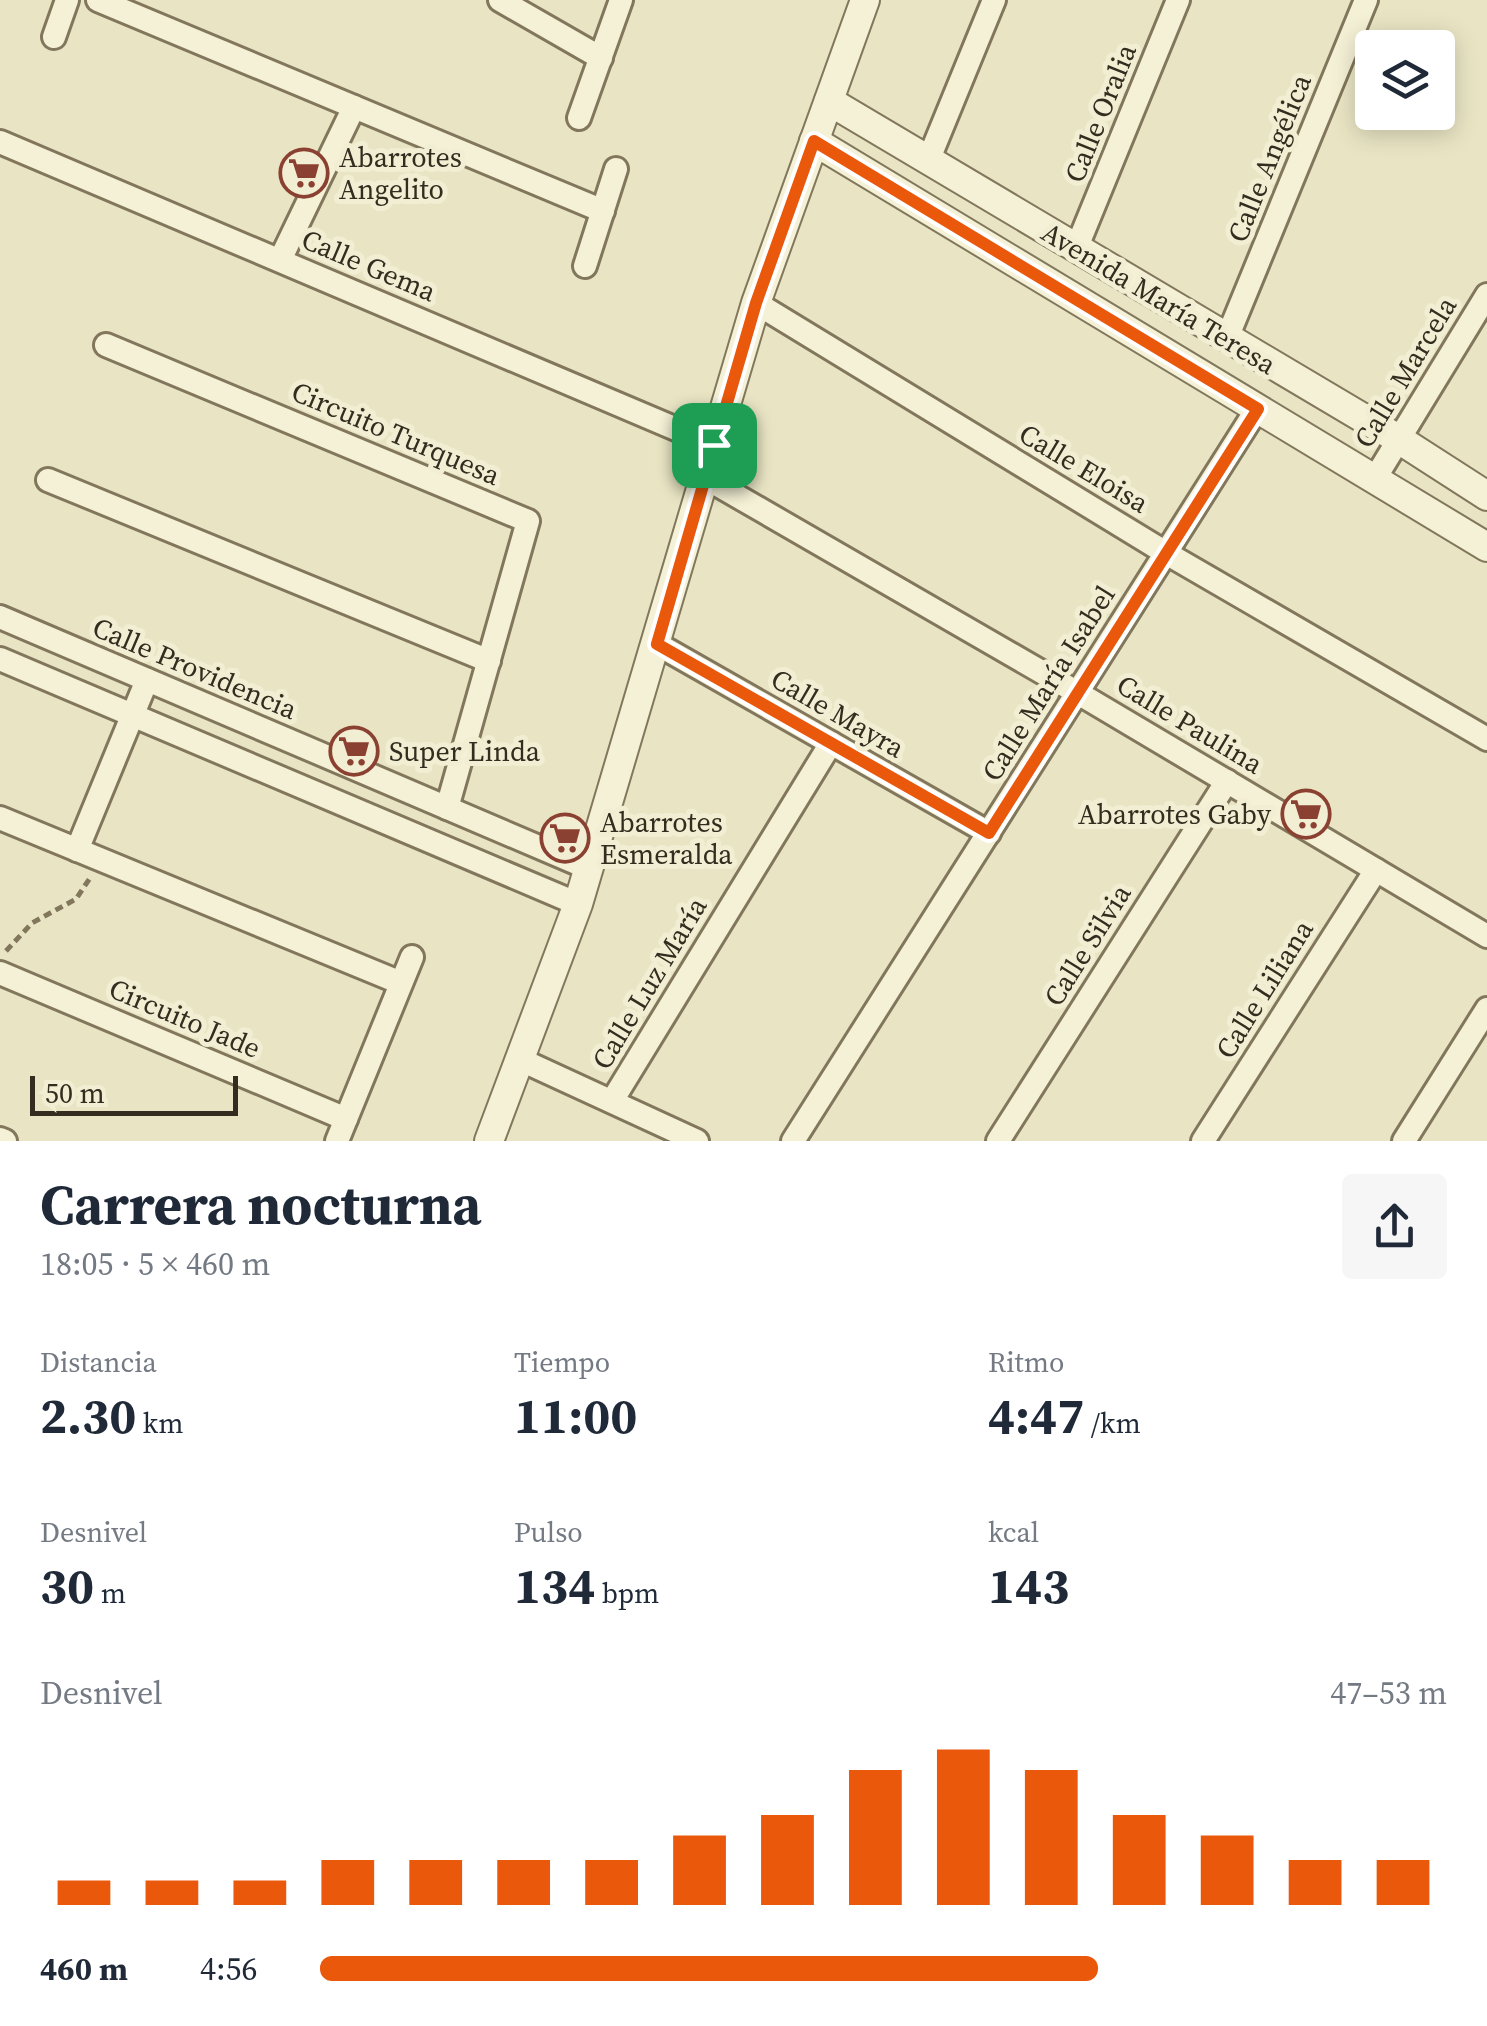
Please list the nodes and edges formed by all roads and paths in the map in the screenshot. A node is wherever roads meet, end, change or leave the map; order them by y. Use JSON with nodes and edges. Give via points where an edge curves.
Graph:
{"nodes":[{"id":1,"x":67,"y":0,"type":"edge"},
{"id":2,"x":98,"y":0,"type":"edge"},
{"id":3,"x":500,"y":0,"type":"edge"},
{"id":4,"x":621,"y":0,"type":"edge"},
{"id":5,"x":865,"y":0,"type":"edge"},
{"id":6,"x":994,"y":0,"type":"edge"},
{"id":7,"x":1178,"y":0,"type":"edge"},
{"id":8,"x":1366,"y":0,"type":"edge"},
{"id":9,"x":54,"y":37,"type":"dead end"},
{"id":10,"x":601,"y":58,"type":"junction"},
{"id":11,"x":829,"y":101,"type":"junction"},
{"id":12,"x":354,"y":107,"type":"junction"},
{"id":13,"x":580,"y":118,"type":"dead end"},
{"id":14,"x":814,"y":141,"type":"junction"},
{"id":15,"x":0,"y":142,"type":"edge"},
{"id":16,"x":928,"y":162,"type":"junction"},
{"id":17,"x":616,"y":169,"type":"dead end"},
{"id":18,"x":603,"y":212,"type":"junction"},
{"id":19,"x":1076,"y":249,"type":"junction"},
{"id":20,"x":280,"y":260,"type":"junction"},
{"id":21,"x":585,"y":266,"type":"dead end"},
{"id":22,"x":1487,"y":294,"type":"edge"},
{"id":23,"x":756,"y":303,"type":"junction"},
{"id":24,"x":1228,"y":338,"type":"junction"},
{"id":25,"x":106,"y":345,"type":"dead end"},
{"id":26,"x":1258,"y":409,"type":"junction"},
{"id":27,"x":1400,"y":440,"type":"junction"},
{"id":28,"x":714,"y":445,"type":"junction"},
{"id":29,"x":704,"y":478,"type":"junction"},
{"id":30,"x":48,"y":480,"type":"dead end"},
{"id":31,"x":1374,"y":480,"type":"junction"},
{"id":32,"x":1487,"y":496,"type":"edge"},
{"id":33,"x":1487,"y":547,"type":"edge"},
{"id":34,"x":1166,"y":553,"type":"junction"},
{"id":35,"x":0,"y":618,"type":"edge"},
{"id":36,"x":657,"y":644,"type":"junction"},
{"id":37,"x":0,"y":659,"type":"edge"},
{"id":38,"x":489,"y":661,"type":"junction"},
{"id":39,"x":147,"y":680,"type":"junction"},
{"id":40,"x":1078,"y":693,"type":"junction"},
{"id":41,"x":133,"y":715,"type":"junction"},
{"id":42,"x":1487,"y":738,"type":"edge"},
{"id":43,"x":831,"y":743,"type":"junction"},
{"id":44,"x":1227,"y":781,"type":"junction"},
{"id":45,"x":447,"y":808,"type":"junction"},
{"id":46,"x":0,"y":818,"type":"edge"},
{"id":47,"x":989,"y":833,"type":"junction"},
{"id":48,"x":88,"y":855,"type":"junction"},
{"id":49,"x":588,"y":868,"type":"junction"},
{"id":50,"x":1376,"y":870,"type":"junction"},
{"id":51,"x":578,"y":904,"type":"junction"},
{"id":52,"x":1487,"y":936,"type":"edge"},
{"id":53,"x":412,"y":957,"type":"dead end"},
{"id":54,"x":0,"y":963,"type":"edge"},
{"id":55,"x":0,"y":973,"type":"edge"},
{"id":56,"x":401,"y":983,"type":"junction"},
{"id":57,"x":1487,"y":1009,"type":"edge"},
{"id":58,"x":520,"y":1059,"type":"junction"},
{"id":59,"x":612,"y":1101,"type":"junction"},
{"id":60,"x":346,"y":1119,"type":"junction"},
{"id":61,"x":338,"y":1141,"type":"edge"},
{"id":62,"x":489,"y":1141,"type":"edge"},
{"id":63,"x":697,"y":1141,"type":"edge"},
{"id":64,"x":794,"y":1141,"type":"edge"},
{"id":65,"x":998,"y":1141,"type":"edge"},
{"id":66,"x":1202,"y":1141,"type":"edge"},
{"id":67,"x":1404,"y":1141,"type":"edge"}],
"edges":[{"from":1,"to":9,"type":"street"},
{"from":2,"to":12,"type":"street"},
{"from":3,"to":10,"type":"street"},
{"from":4,"to":10,"type":"street"},
{"from":5,"to":11,"type":"street"},
{"from":6,"to":16,"type":"street"},
{"from":7,"to":19,"type":"street","name":"Calle Oralia"},
{"from":8,"to":24,"type":"street","name":"Calle Angélica"},
{"from":10,"to":13,"type":"street"},
{"from":11,"to":14,"type":"street"},
{"from":11,"to":16,"type":"street","name":"Avenida María Teresa"},
{"from":12,"to":18,"type":"street"},
{"from":12,"to":20,"type":"street"},
{"from":14,"to":23,"type":"street"},
{"from":14,"to":26,"type":"street","name":"Avenida María Teresa"},
{"from":15,"to":20,"type":"street","name":"Calle Gema"},
{"from":16,"to":19,"type":"street","name":"Avenida María Teresa"},
{"from":17,"to":18,"type":"street"},
{"from":18,"to":21,"type":"street"},
{"from":19,"to":24,"type":"street","name":"Avenida María Teresa"},
{"from":20,"to":28,"type":"street","name":"Calle Gema"},
{"from":22,"to":27,"type":"street","name":"Calle Marcela"},
{"from":23,"to":28,"type":"street"},
{"from":23,"to":34,"type":"street","name":"Calle Eloisa"},
{"from":24,"to":27,"type":"street","name":"Avenida María Teresa"},
{"from":25,"to":38,"type":"street","name":"Circuito Turquesa","via":[[528,521]]},
{"from":26,"to":31,"type":"street","name":"Avenida María Teresa"},
{"from":26,"to":34,"type":"street","name":"Calle María Isabel"},
{"from":27,"to":31,"type":"street","name":"Calle Marcela"},
{"from":27,"to":32,"type":"street","name":"Avenida María Teresa"},
{"from":28,"to":29,"type":"street"},
{"from":29,"to":36,"type":"street"},
{"from":29,"to":40,"type":"street","name":"Calle Paulina"},
{"from":30,"to":38,"type":"street"},
{"from":31,"to":33,"type":"street","name":"Avenida María Teresa"},
{"from":34,"to":40,"type":"street","name":"Calle María Isabel"},
{"from":34,"to":42,"type":"street","name":"Calle Eloisa"},
{"from":35,"to":39,"type":"street","name":"Calle Providencia"},
{"from":36,"to":43,"type":"street","name":"Calle Mayra"},
{"from":36,"to":49,"type":"street"},
{"from":37,"to":41,"type":"street"},
{"from":38,"to":45,"type":"street","name":"Circuito Turquesa"},
{"from":39,"to":41,"type":"street"},
{"from":39,"to":45,"type":"street","name":"Calle Providencia"},
{"from":40,"to":44,"type":"street","name":"Calle Paulina"},
{"from":40,"to":47,"type":"street","name":"Calle María Isabel"},
{"from":41,"to":48,"type":"street"},
{"from":41,"to":51,"type":"street"},
{"from":43,"to":47,"type":"street","name":"Calle Mayra"},
{"from":43,"to":59,"type":"street","name":"Calle Luz María"},
{"from":44,"to":50,"type":"street","name":"Calle Paulina"},
{"from":44,"to":65,"type":"street","name":"Calle Silvia"},
{"from":45,"to":49,"type":"street","name":"Calle Providencia"},
{"from":46,"to":48,"type":"street"},
{"from":47,"to":64,"type":"street","name":"Calle María Isabel"},
{"from":48,"to":54,"type":"path","via":[[76,899],[32,923]]},
{"from":48,"to":56,"type":"street"},
{"from":49,"to":51,"type":"street"},
{"from":50,"to":52,"type":"street","name":"Calle Paulina"},
{"from":50,"to":66,"type":"street","name":"Calle Liliana"},
{"from":51,"to":58,"type":"street"},
{"from":53,"to":56,"type":"street"},
{"from":55,"to":60,"type":"street","name":"Circuito Jade"},
{"from":56,"to":60,"type":"street"},
{"from":57,"to":67,"type":"street"},
{"from":58,"to":59,"type":"street"},
{"from":58,"to":62,"type":"street"},
{"from":59,"to":63,"type":"street"},
{"from":60,"to":61,"type":"street"}]}
